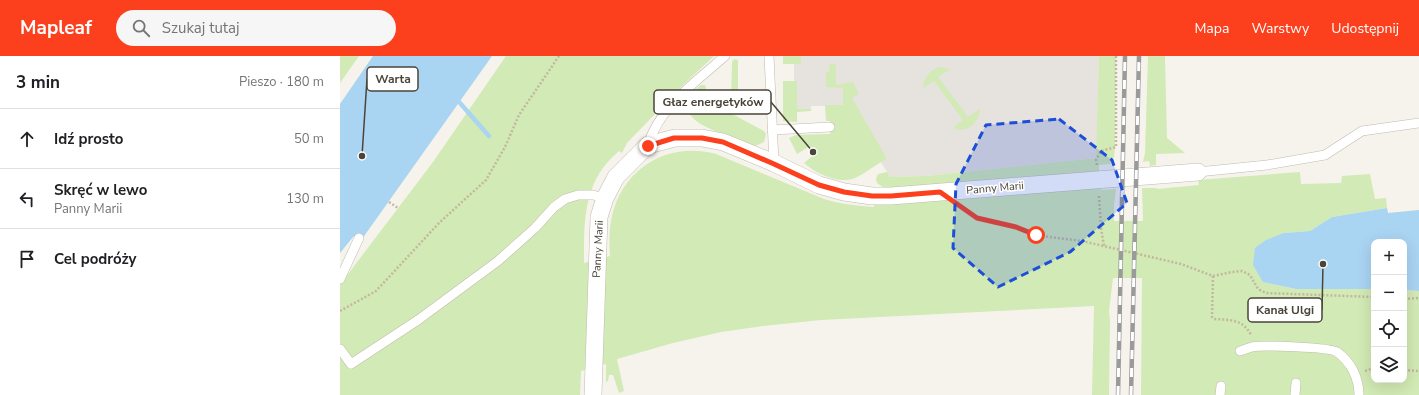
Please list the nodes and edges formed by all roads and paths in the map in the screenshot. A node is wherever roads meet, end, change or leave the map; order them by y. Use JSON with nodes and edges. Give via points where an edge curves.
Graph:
{"nodes":[{"id":1,"x":559,"y":56,"type":"edge"},
{"id":2,"x":725,"y":56,"type":"edge"},
{"id":3,"x":768,"y":56,"type":"edge"},
{"id":4,"x":1116,"y":56,"type":"edge"},
{"id":5,"x":1419,"y":124,"type":"edge"},
{"id":6,"x":830,"y":127,"type":"dead end"},
{"id":7,"x":772,"y":130,"type":"junction"},
{"id":8,"x":648,"y":146,"type":"junction"},
{"id":9,"x":1096,"y":160,"type":"dead end"},
{"id":10,"x":774,"y":164,"type":"junction"},
{"id":11,"x":1198,"y":172,"type":"joint"},
{"id":12,"x":940,"y":192,"type":"junction"},
{"id":13,"x":605,"y":198,"type":"junction"},
{"id":14,"x":1099,"y":199,"type":"dead end"},
{"id":15,"x":389,"y":202,"type":"dead end"},
{"id":16,"x":398,"y":208,"type":"dead end"},
{"id":17,"x":359,"y":238,"type":"dead end"},
{"id":18,"x":1104,"y":246,"type":"junction"},
{"id":19,"x":1213,"y":276,"type":"junction"},
{"id":20,"x":340,"y":279,"type":"edge"},
{"id":21,"x":1371,"y":297,"type":"edge"},
{"id":22,"x":1419,"y":298,"type":"edge"},
{"id":23,"x":1407,"y":299,"type":"edge"},
{"id":24,"x":340,"y":311,"type":"edge"},
{"id":25,"x":1252,"y":347,"type":"junction"},
{"id":26,"x":340,"y":349,"type":"edge"},
{"id":27,"x":1240,"y":351,"type":"dead end"},
{"id":28,"x":1407,"y":370,"type":"edge"},
{"id":29,"x":1419,"y":371,"type":"edge"},
{"id":30,"x":1296,"y":383,"type":"dead end"},
{"id":31,"x":593,"y":395,"type":"edge"},
{"id":32,"x":1295,"y":395,"type":"edge"},
{"id":33,"x":1358,"y":395,"type":"edge"}],
"edges":[{"from":1,"to":24,"type":"path","via":[[519,115],[486,180],[439,223],[376,291]]},
{"from":2,"to":8,"type":"lane","via":[[661,118]]},
{"from":3,"to":7,"type":"lane"},
{"from":4,"to":9,"type":"path","via":[[1116,147],[1100,151]]},
{"from":5,"to":11,"type":"lane","via":[[1362,131],[1325,155],[1267,165]]},
{"from":6,"to":7,"type":"lane"},
{"from":7,"to":10,"type":"lane"},
{"from":8,"to":10,"type":"street","name":"Panny Marii","via":[[674,138],[702,138],[723,142]]},
{"from":8,"to":13,"type":"street","name":"Panny Marii","via":[[616,177]]},
{"from":10,"to":12,"type":"street","name":"Panny Marii","via":[[819,185],[844,192],[872,196]]},
{"from":11,"to":12,"type":"street","name":"Panny Marii"},
{"from":12,"to":18,"type":"path","via":[[977,218],[1016,227],[1036,235]]},
{"from":13,"to":26,"type":"lane","via":[[593,195],[565,199],[498,261],[418,320],[351,364]]},
{"from":13,"to":31,"type":"street","name":"Panny Marii","via":[[599,217]]},
{"from":14,"to":18,"type":"path"},
{"from":15,"to":16,"type":"path"},
{"from":17,"to":20,"type":"lane"},
{"from":18,"to":19,"type":"path","via":[[1181,264]]},
{"from":19,"to":21,"type":"path","via":[[1242,271],[1250,275],[1258,289],[1266,293]]},
{"from":19,"to":25,"type":"path","via":[[1212,317],[1240,322],[1248,328]]},
{"from":22,"to":23,"type":"path"},
{"from":25,"to":27,"type":"lane"},
{"from":25,"to":33,"type":"lane","via":[[1311,348],[1336,352],[1348,362],[1355,374]]},
{"from":28,"to":29,"type":"path"},
{"from":30,"to":32,"type":"lane"}]}
